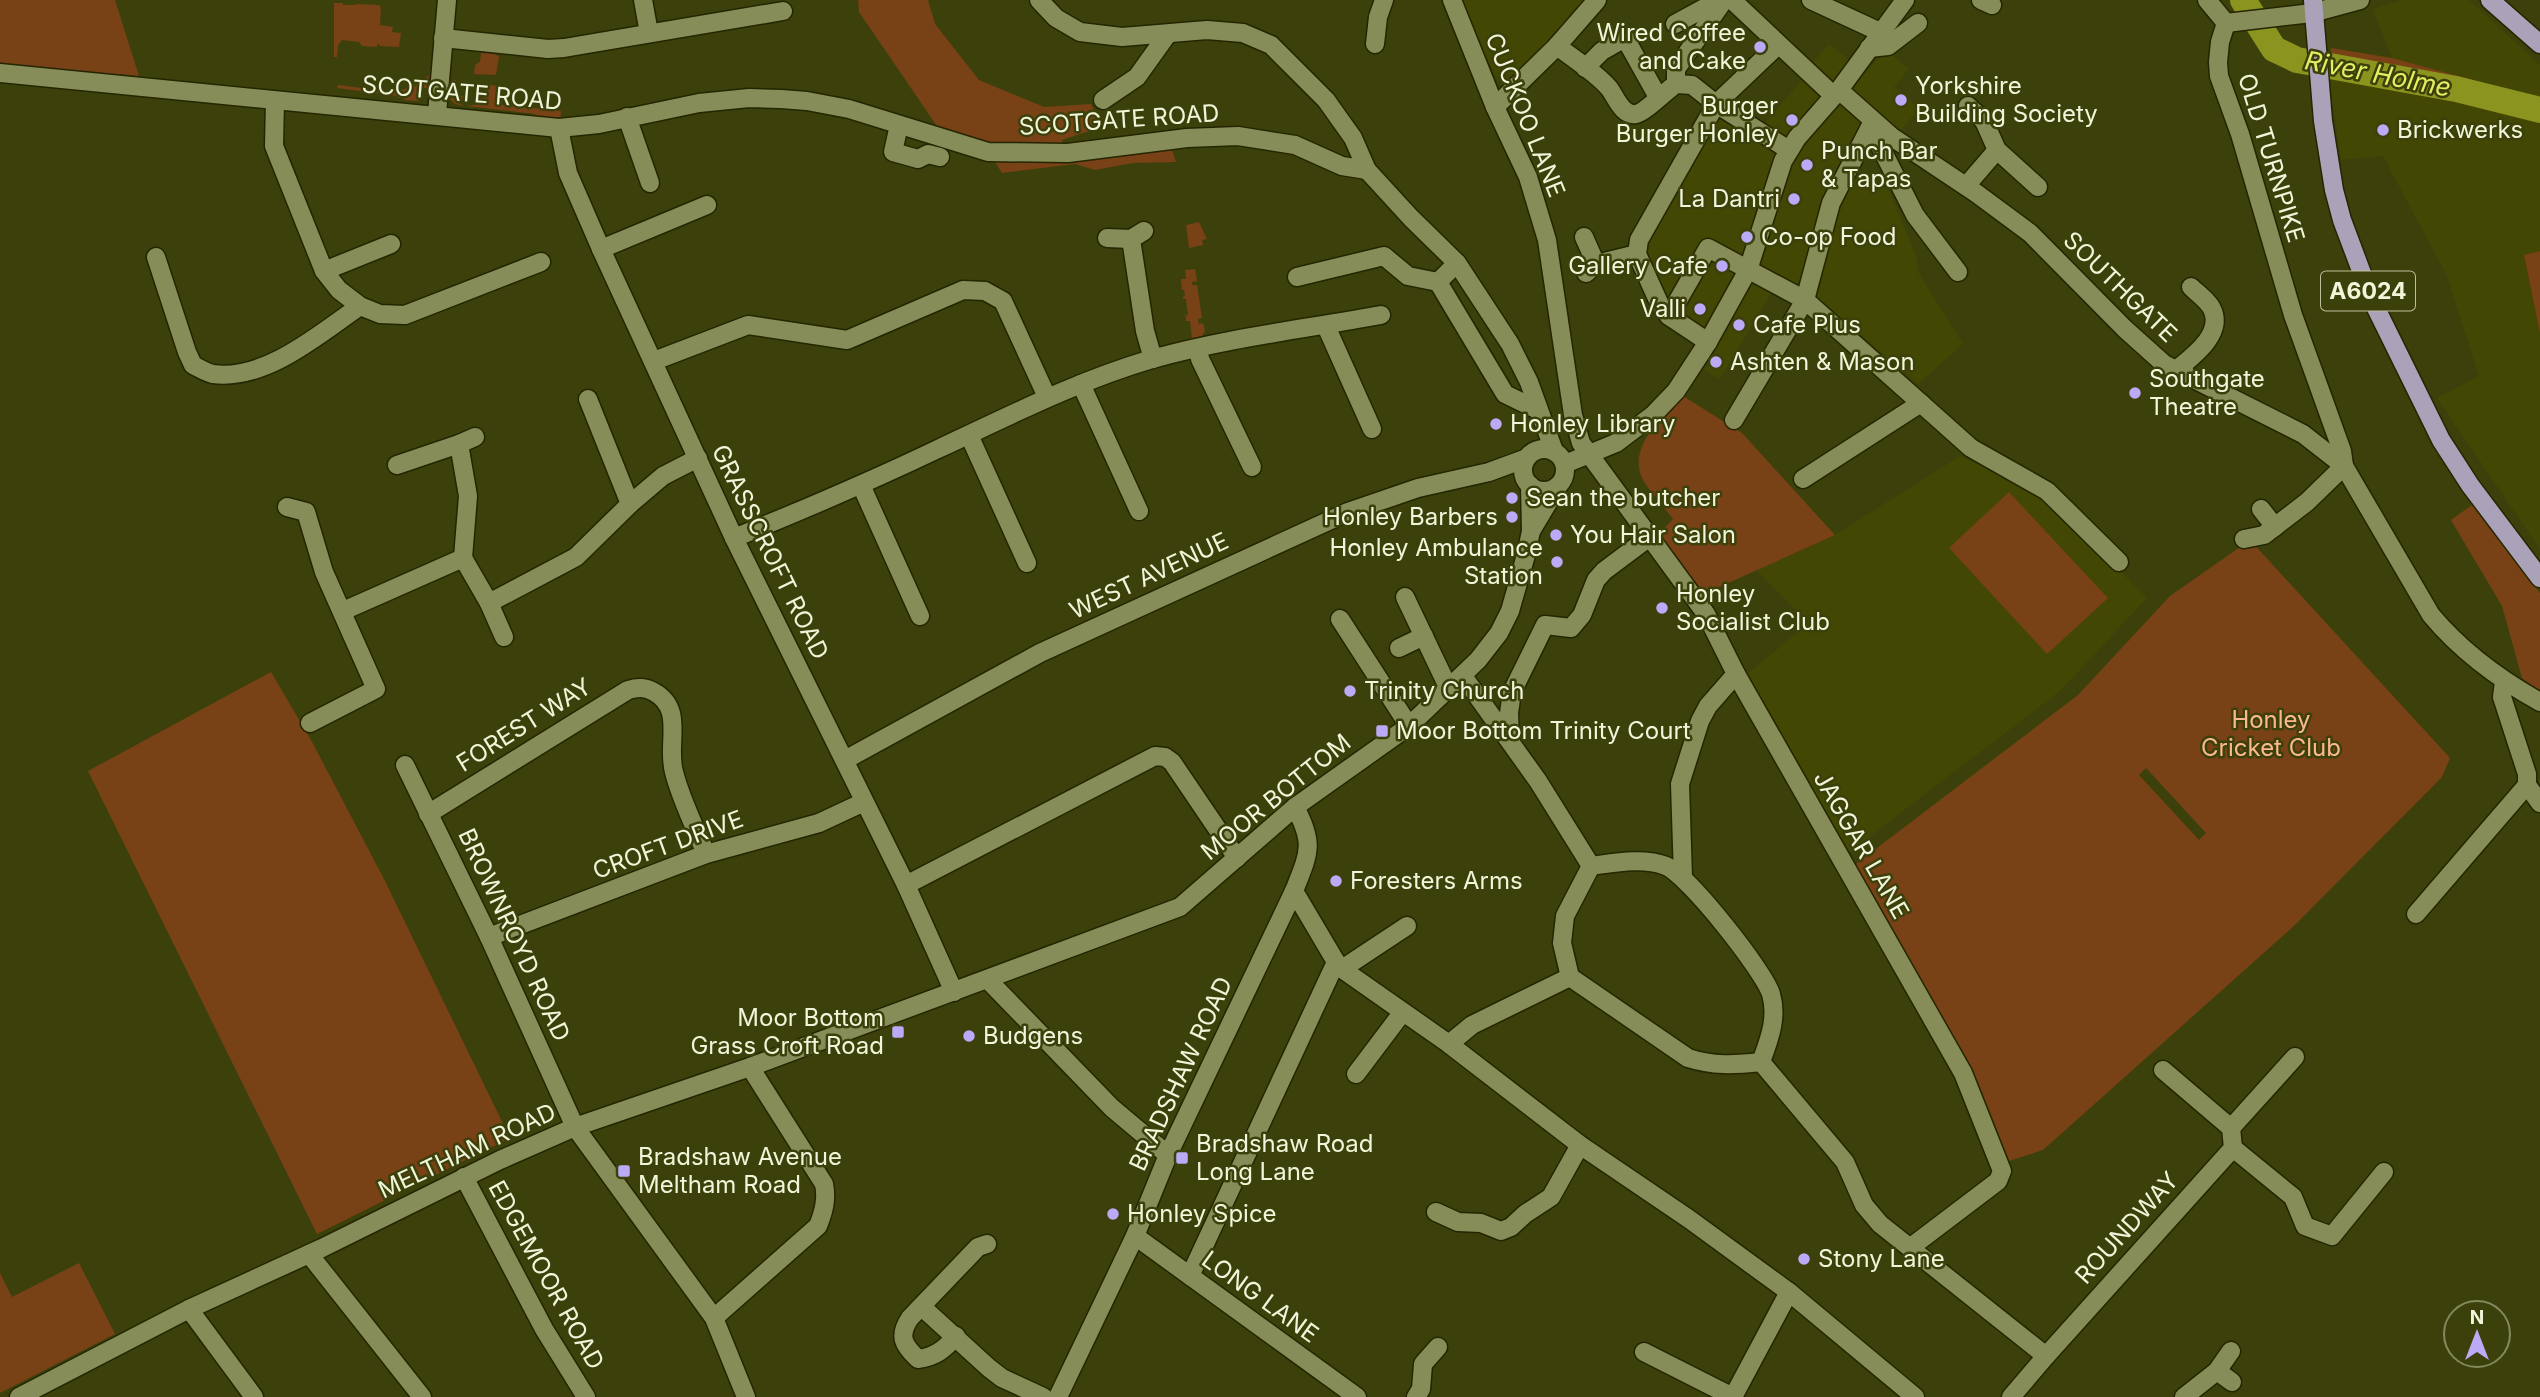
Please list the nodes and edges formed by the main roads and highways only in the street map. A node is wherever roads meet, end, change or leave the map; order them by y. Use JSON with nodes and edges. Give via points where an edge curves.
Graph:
{"nodes":[{"id":1,"x":2490,"y":0,"type":"edge"},
{"id":2,"x":2312,"y":6,"type":"edge"},
{"id":3,"x":2540,"y":44,"type":"edge"},
{"id":4,"x":2540,"y":578,"type":"edge"}],
"edges":[{"from":1,"to":3,"type":"main road"},
{"from":2,"to":4,"type":"main road","number":"A6024","via":[[2334,190],[2372,300],[2441,440]]}]}
